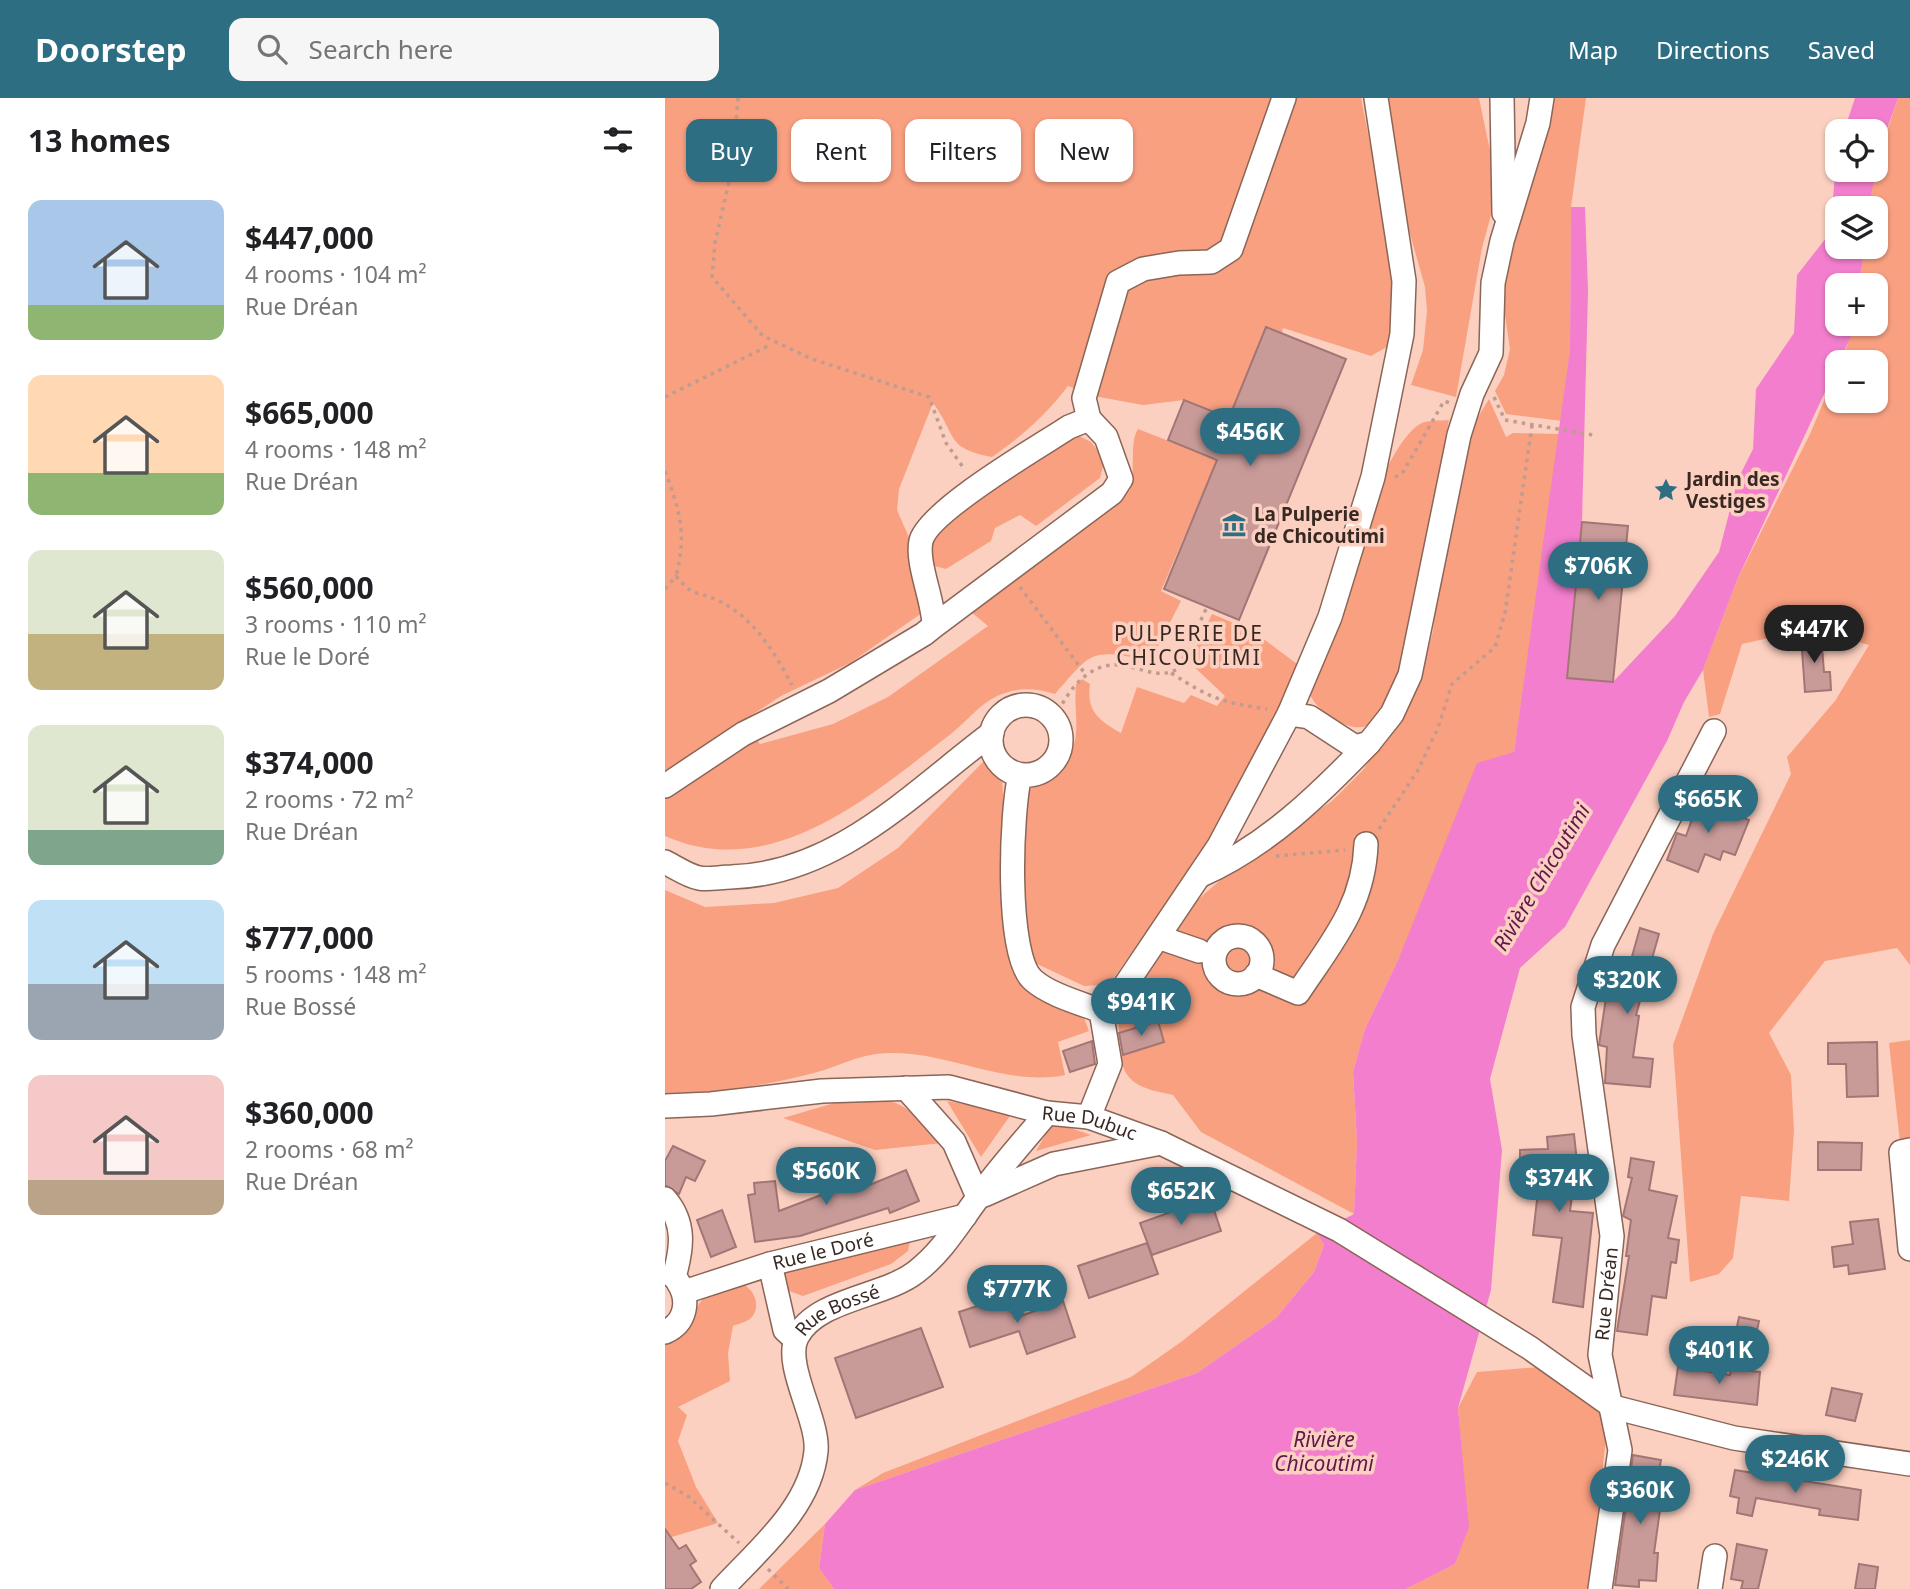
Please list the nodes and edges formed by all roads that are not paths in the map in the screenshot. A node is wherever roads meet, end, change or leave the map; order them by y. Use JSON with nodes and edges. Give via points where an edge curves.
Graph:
{"nodes":[{"id":1,"x":1284,"y":98,"type":"edge"},
{"id":2,"x":1376,"y":98,"type":"edge"},
{"id":3,"x":1502,"y":98,"type":"edge"},
{"id":4,"x":1542,"y":98,"type":"edge"},
{"id":5,"x":1502,"y":241,"type":"junction"},
{"id":6,"x":1089,"y":419,"type":"junction"},
{"id":7,"x":934,"y":626,"type":"junction"},
{"id":8,"x":1290,"y":714,"type":"junction"},
{"id":9,"x":1714,"y":732,"type":"dead end"},
{"id":10,"x":992,"y":733,"type":"junction"},
{"id":11,"x":1369,"y":743,"type":"junction"},
{"id":12,"x":1020,"y":775,"type":"junction"},
{"id":13,"x":665,"y":786,"type":"edge"},
{"id":14,"x":1366,"y":844,"type":"road end"},
{"id":15,"x":665,"y":862,"type":"edge"},
{"id":16,"x":1198,"y":876,"type":"junction"},
{"id":17,"x":1158,"y":937,"type":"junction"},
{"id":18,"x":1199,"y":951,"type":"dead end"},
{"id":19,"x":1256,"y":975,"type":"dead end"},
{"id":20,"x":1101,"y":1011,"type":"junction"},
{"id":21,"x":906,"y":1088,"type":"junction"},
{"id":22,"x":665,"y":1105,"type":"edge"},
{"id":23,"x":1047,"y":1113,"type":"junction"},
{"id":24,"x":1090,"y":1117,"type":"junction"},
{"id":25,"x":1161,"y":1143,"type":"junction"},
{"id":26,"x":1910,"y":1150,"type":"edge"},
{"id":27,"x":665,"y":1199,"type":"edge"},
{"id":28,"x":971,"y":1207,"type":"junction"},
{"id":29,"x":1910,"y":1249,"type":"edge"},
{"id":30,"x":771,"y":1264,"type":"junction"},
{"id":31,"x":675,"y":1280,"type":"edge"},
{"id":32,"x":665,"y":1332,"type":"edge"},
{"id":33,"x":795,"y":1339,"type":"junction"},
{"id":34,"x":1613,"y":1407,"type":"junction"},
{"id":35,"x":1910,"y":1464,"type":"edge"},
{"id":36,"x":1715,"y":1556,"type":"dead end"},
{"id":37,"x":722,"y":1589,"type":"edge"},
{"id":38,"x":1600,"y":1589,"type":"edge"},
{"id":39,"x":1710,"y":1589,"type":"edge"}],
"edges":[{"from":1,"to":6,"type":"street","via":[[1231,249],[1211,262],[1143,269],[1118,282],[1084,398]]},
{"from":2,"to":8,"type":"street","via":[[1403,281],[1402,334],[1373,477],[1330,617]]},
{"from":3,"to":5,"type":"street"},
{"from":4,"to":5,"type":"street"},
{"from":5,"to":11,"type":"street","via":[[1493,283],[1491,353],[1459,435],[1410,675],[1392,714]]},
{"from":6,"to":7,"type":"street","via":[[1069,427],[957,501],[921,541]]},
{"from":6,"to":7,"type":"street","via":[[1106,437],[1121,480],[1112,493]]},
{"from":7,"to":13,"type":"street","via":[[829,691],[743,734]]},
{"from":8,"to":11,"type":"street","via":[[1309,717],[1355,747]]},
{"from":8,"to":16,"type":"street"},
{"from":9,"to":34,"type":"street","name":"Rue Dréan","via":[[1603,945],[1583,1007],[1612,1236],[1599,1354]]},
{"from":10,"to":12,"type":"street","via":[[994,755]]},
{"from":10,"to":12,"type":"street","via":[[1003,714],[1023,705],[1035,706],[1055,719],[1062,742],[1059,753],[1043,771]]},
{"from":10,"to":15,"type":"street","via":[[891,816],[830,852],[760,876],[698,878]]},
{"from":11,"to":16,"type":"street","via":[[1305,808],[1242,854]]},
{"from":12,"to":20,"type":"street","via":[[1014,839],[1014,929],[1019,959],[1032,979]]},
{"from":14,"to":19,"type":"street","via":[[1357,902],[1298,993]]},
{"from":16,"to":17,"type":"street"},
{"from":17,"to":18,"type":"street"},
{"from":17,"to":20,"type":"street"},
{"from":20,"to":24,"type":"street","via":[[1109,1064]]},
{"from":21,"to":22,"type":"street","name":"Rue Dubuc"},
{"from":21,"to":23,"type":"street","name":"Rue Dubuc","via":[[949,1087]]},
{"from":21,"to":28,"type":"street","via":[[954,1142]]},
{"from":23,"to":24,"type":"street","name":"Rue Dubuc"},
{"from":23,"to":28,"type":"street","name":"Rue Bossé"},
{"from":24,"to":25,"type":"street","name":"Rue Dubuc"},
{"from":25,"to":28,"type":"street","name":"Rue le Doré","via":[[1054,1164]]},
{"from":25,"to":34,"type":"street","name":"Rue Dubuc","via":[[1339,1230],[1530,1348]]},
{"from":26,"to":29,"type":"street","via":[[1901,1152]]},
{"from":27,"to":31,"type":"street","via":[[676,1216],[683,1248]]},
{"from":28,"to":30,"type":"street","name":"Rue le Doré"},
{"from":28,"to":33,"type":"street","name":"Rue Bossé","via":[[939,1254],[913,1275],[823,1313]]},
{"from":30,"to":31,"type":"street","name":"Rue le Doré"},
{"from":30,"to":33,"type":"street","via":[[785,1330]]},
{"from":31,"to":32,"type":"street","via":[[684,1313]]},
{"from":33,"to":37,"type":"street","name":"Rue Bossé","via":[[794,1358],[816,1449],[810,1479],[792,1512]]},
{"from":34,"to":35,"type":"street","via":[[1734,1438]]},
{"from":34,"to":38,"type":"street","name":"Rue Dréan","via":[[1620,1450]]},
{"from":36,"to":39,"type":"street"}]}
